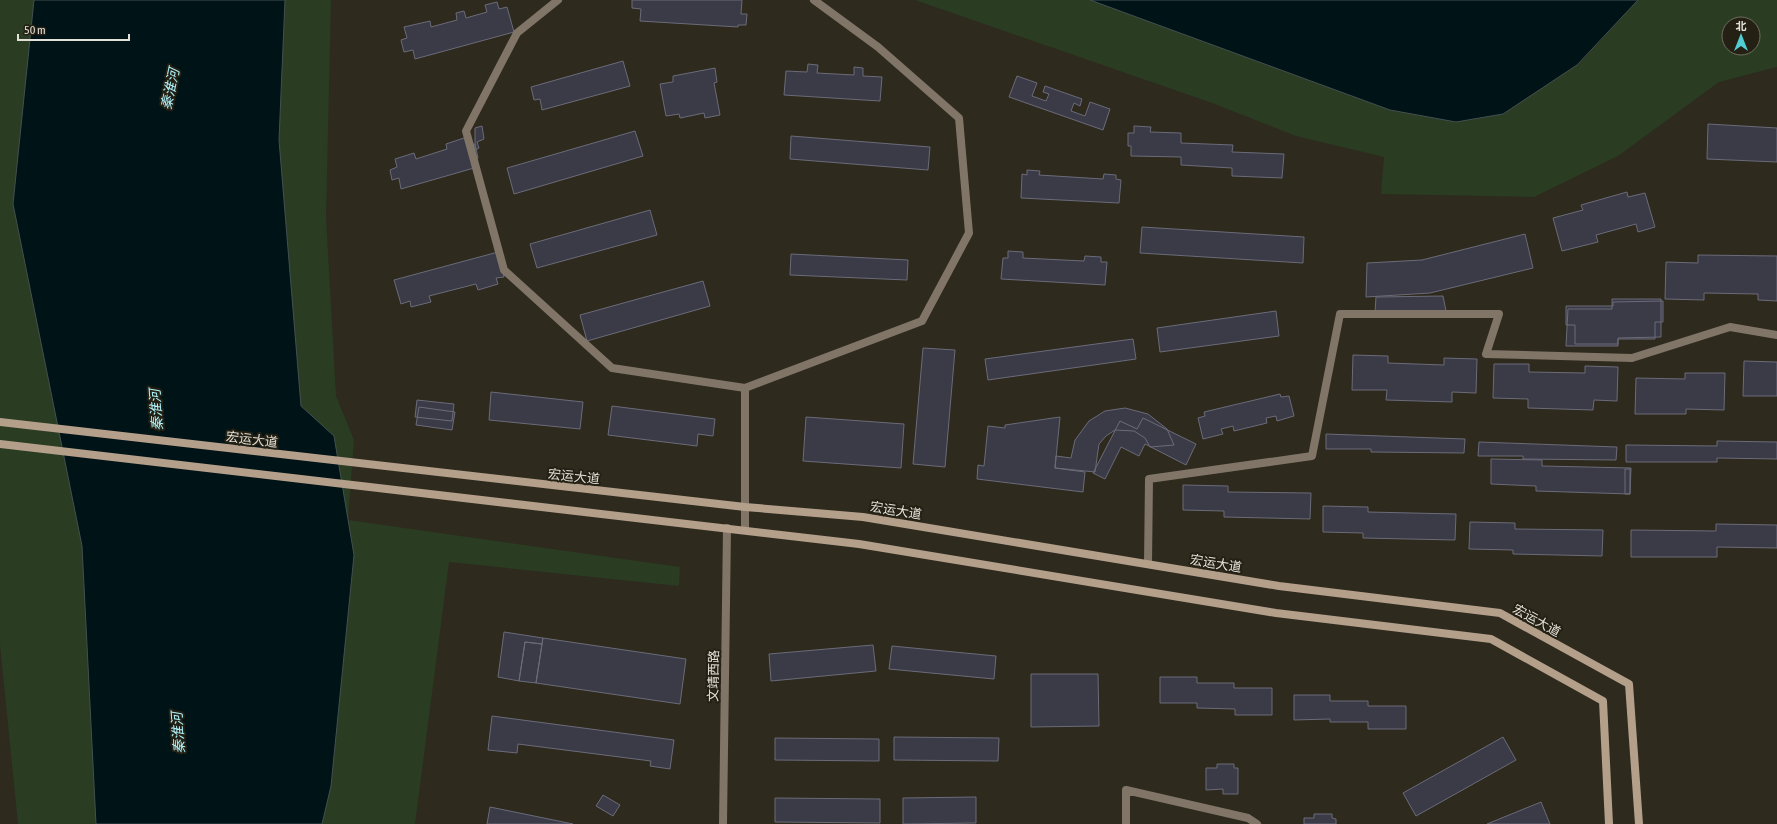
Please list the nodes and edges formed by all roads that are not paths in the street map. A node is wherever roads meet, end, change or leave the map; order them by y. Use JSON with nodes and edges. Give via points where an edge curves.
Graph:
{"nodes":[{"id":1,"x":558,"y":0,"type":"edge"},
{"id":2,"x":814,"y":0,"type":"edge"},
{"id":3,"x":1777,"y":336,"type":"edge"},
{"id":4,"x":745,"y":388,"type":"junction"},
{"id":5,"x":0,"y":422,"type":"edge"},
{"id":6,"x":0,"y":444,"type":"edge"},
{"id":7,"x":745,"y":507,"type":"junction"},
{"id":8,"x":727,"y":528,"type":"junction"},
{"id":9,"x":745,"y":530,"type":"junction"},
{"id":10,"x":1148,"y":564,"type":"junction"},
{"id":11,"x":723,"y":824,"type":"edge"},
{"id":12,"x":1126,"y":824,"type":"edge"},
{"id":13,"x":1257,"y":824,"type":"edge"},
{"id":14,"x":1609,"y":824,"type":"edge"},
{"id":15,"x":1640,"y":824,"type":"edge"}],
"edges":[{"from":1,"to":4,"type":"street","via":[[517,33],[466,131],[504,270],[612,368]]},
{"from":2,"to":4,"type":"street","via":[[878,46],[959,118],[969,232],[922,320]]},
{"from":3,"to":10,"type":"street","via":[[1730,327],[1632,358],[1486,354],[1499,314],[1340,314],[1312,456],[1149,479]]},
{"from":4,"to":7,"type":"street"},
{"from":5,"to":7,"type":"main road","name":"宏运大道"},
{"from":6,"to":8,"type":"main road"},
{"from":7,"to":9,"type":"street"},
{"from":7,"to":10,"type":"main road","name":"宏运大道","via":[[863,517]]},
{"from":8,"to":9,"type":"main road"},
{"from":8,"to":11,"type":"street","name":"文靖西路"},
{"from":9,"to":14,"type":"main road","via":[[859,544],[1276,613],[1491,639],[1603,701]]},
{"from":10,"to":15,"type":"main road","name":"宏运大道","via":[[1279,586],[1500,613],[1629,684]]},
{"from":12,"to":13,"type":"street","via":[[1126,790],[1248,818]]}]}
